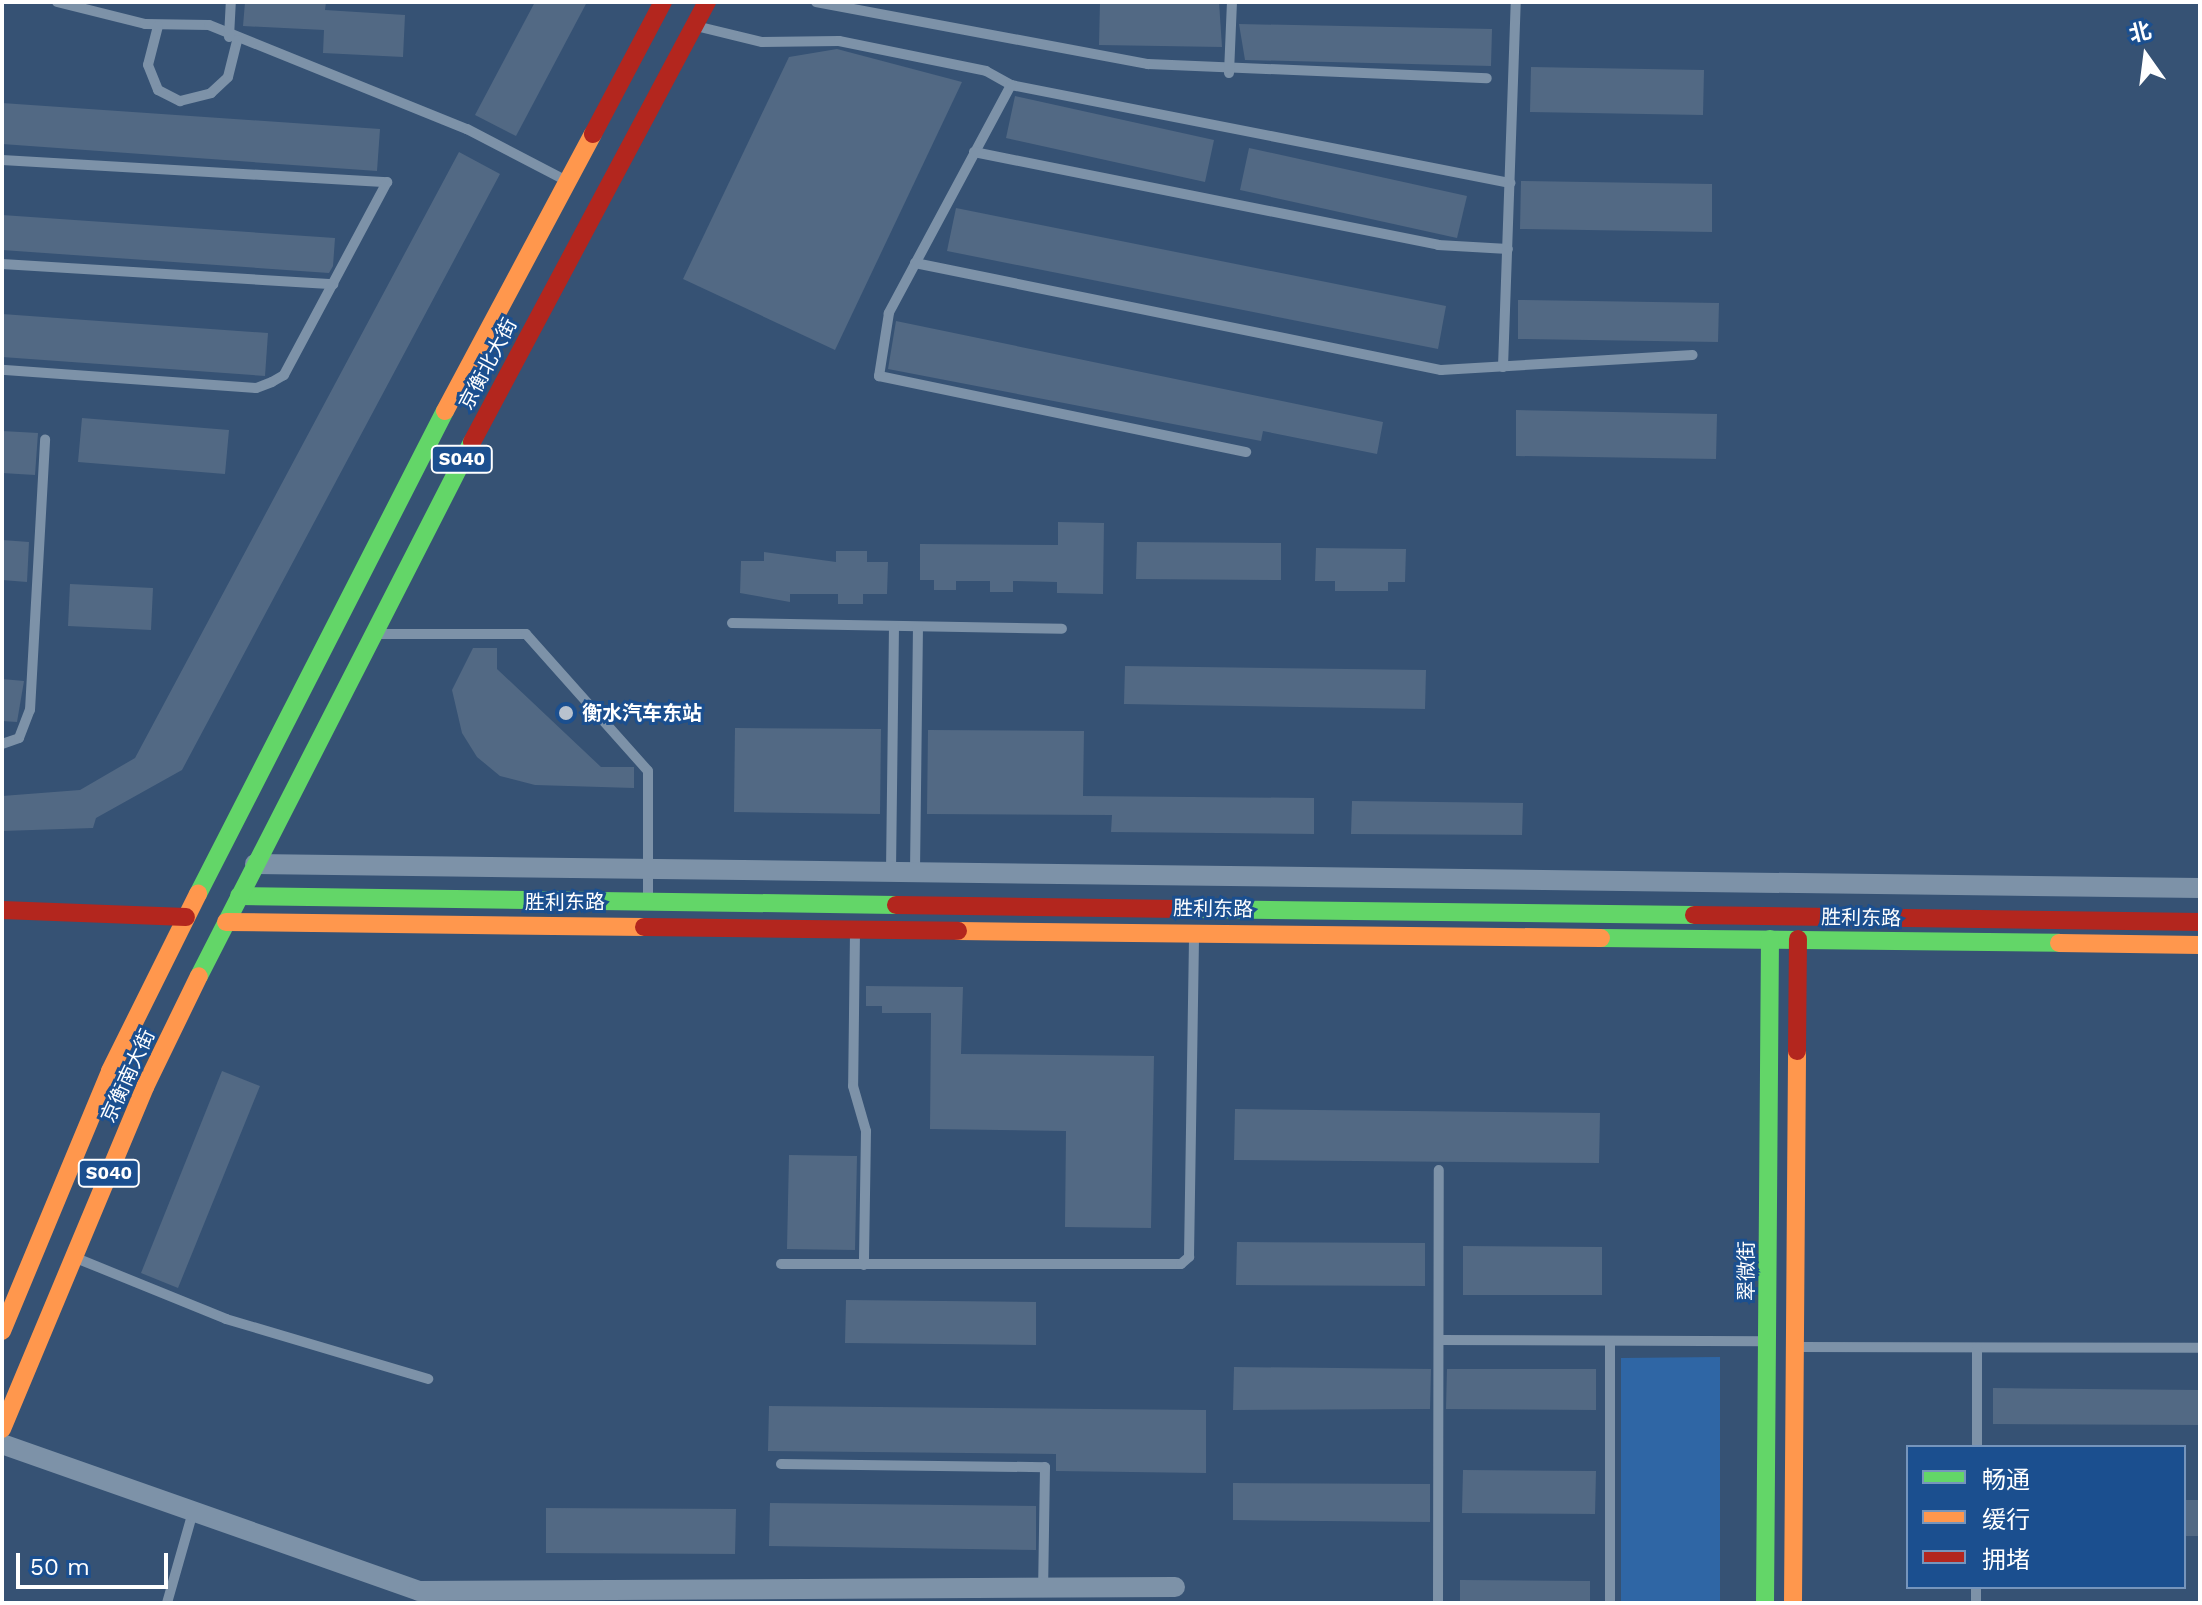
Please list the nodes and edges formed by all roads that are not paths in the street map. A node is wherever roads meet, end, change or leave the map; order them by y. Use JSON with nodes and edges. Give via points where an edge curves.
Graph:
{"nodes":[{"id":1,"x":57,"y":2,"type":"edge"},
{"id":2,"x":231,"y":2,"type":"edge"},
{"id":3,"x":663,"y":2,"type":"edge"},
{"id":4,"x":707,"y":2,"type":"edge"},
{"id":5,"x":816,"y":2,"type":"edge"},
{"id":6,"x":1232,"y":2,"type":"edge"},
{"id":7,"x":1516,"y":2,"type":"edge"},
{"id":8,"x":694,"y":25,"type":"junction"},
{"id":9,"x":158,"y":26,"type":"junction"},
{"id":10,"x":233,"y":38,"type":"junction"},
{"id":11,"x":1229,"y":73,"type":"junction"},
{"id":12,"x":1487,"y":78,"type":"dead end"},
{"id":13,"x":1011,"y":85,"type":"junction"},
{"id":14,"x":974,"y":152,"type":"junction"},
{"id":15,"x":2,"y":160,"type":"edge"},
{"id":16,"x":567,"y":181,"type":"junction"},
{"id":17,"x":1510,"y":183,"type":"junction"},
{"id":18,"x":1508,"y":249,"type":"junction"},
{"id":19,"x":915,"y":263,"type":"junction"},
{"id":20,"x":2,"y":264,"type":"edge"},
{"id":21,"x":333,"y":284,"type":"junction"},
{"id":22,"x":1693,"y":355,"type":"dead end"},
{"id":23,"x":1503,"y":367,"type":"junction"},
{"id":24,"x":2,"y":370,"type":"edge"},
{"id":25,"x":45,"y":439,"type":"dead end"},
{"id":26,"x":1246,"y":452,"type":"dead end"},
{"id":27,"x":732,"y":623,"type":"dead end"},
{"id":28,"x":894,"y":626,"type":"junction"},
{"id":29,"x":918,"y":627,"type":"junction"},
{"id":30,"x":1062,"y":629,"type":"dead end"},
{"id":31,"x":369,"y":634,"type":"junction"},
{"id":32,"x":2,"y":744,"type":"edge"},
{"id":33,"x":255,"y":864,"type":"junction"},
{"id":34,"x":648,"y":868,"type":"junction"},
{"id":35,"x":891,"y":871,"type":"junction"},
{"id":36,"x":915,"y":871,"type":"junction"},
{"id":37,"x":2200,"y":888,"type":"edge"},
{"id":38,"x":239,"y":896,"type":"junction"},
{"id":39,"x":648,"y":901,"type":"junction"},
{"id":40,"x":2,"y":910,"type":"edge"},
{"id":41,"x":186,"y":917,"type":"junction"},
{"id":42,"x":226,"y":922,"type":"junction"},
{"id":43,"x":2200,"y":922,"type":"edge"},
{"id":44,"x":855,"y":926,"type":"junction"},
{"id":45,"x":1194,"y":931,"type":"junction"},
{"id":46,"x":1770,"y":939,"type":"junction"},
{"id":47,"x":1798,"y":939,"type":"junction"},
{"id":48,"x":2200,"y":945,"type":"edge"},
{"id":49,"x":1439,"y":1170,"type":"dead end"},
{"id":50,"x":74,"y":1257,"type":"junction"},
{"id":51,"x":781,"y":1264,"type":"dead end"},
{"id":52,"x":864,"y":1265,"type":"junction"},
{"id":53,"x":2,"y":1331,"type":"edge"},
{"id":54,"x":1439,"y":1340,"type":"junction"},
{"id":55,"x":1610,"y":1341,"type":"junction"},
{"id":56,"x":1767,"y":1341,"type":"junction"},
{"id":57,"x":1794,"y":1347,"type":"junction"},
{"id":58,"x":1977,"y":1348,"type":"junction"},
{"id":59,"x":2200,"y":1348,"type":"edge"},
{"id":60,"x":428,"y":1379,"type":"dead end"},
{"id":61,"x":2,"y":1429,"type":"edge"},
{"id":62,"x":2,"y":1444,"type":"edge"},
{"id":63,"x":1977,"y":1445,"type":"edge"},
{"id":64,"x":781,"y":1464,"type":"dead end"},
{"id":65,"x":193,"y":1512,"type":"junction"},
{"id":66,"x":1175,"y":1587,"type":"dead end"},
{"id":67,"x":1038,"y":1593,"type":"edge"},
{"id":68,"x":915,"y":1597,"type":"edge"},
{"id":69,"x":167,"y":1603,"type":"edge"},
{"id":70,"x":1438,"y":1603,"type":"edge"},
{"id":71,"x":1610,"y":1603,"type":"edge"},
{"id":72,"x":1765,"y":1603,"type":"edge"},
{"id":73,"x":1793,"y":1603,"type":"edge"}],
"edges":[{"from":1,"to":9,"type":"lane"},
{"from":2,"to":10,"type":"lane"},
{"from":3,"to":16,"type":"main road","name":"京衡北大街","number":"S040"},
{"from":4,"to":8,"type":"main road","name":"京衡北大街","number":"S040"},
{"from":5,"to":11,"type":"lane"},
{"from":6,"to":11,"type":"lane"},
{"from":7,"to":17,"type":"lane"},
{"from":8,"to":13,"type":"lane","via":[[762,42],[839,41],[986,71]]},
{"from":8,"to":31,"type":"main road","name":"京衡北大街","number":"S040"},
{"from":9,"to":10,"type":"lane","via":[[209,25]]},
{"from":9,"to":10,"type":"lane","via":[[148,65],[158,90],[180,101],[211,93],[228,77]]},
{"from":10,"to":16,"type":"lane","via":[[467,129]]},
{"from":11,"to":12,"type":"lane"},
{"from":13,"to":14,"type":"lane"},
{"from":13,"to":17,"type":"lane"},
{"from":14,"to":18,"type":"lane","via":[[1438,245]]},
{"from":14,"to":19,"type":"lane"},
{"from":15,"to":21,"type":"lane","via":[[387,182]]},
{"from":16,"to":41,"type":"main road","name":"京衡北大街","number":"S040","via":[[328,630]]},
{"from":17,"to":18,"type":"lane"},
{"from":18,"to":23,"type":"lane"},
{"from":19,"to":23,"type":"lane","via":[[1441,370]]},
{"from":19,"to":26,"type":"lane","via":[[889,313],[877,366],[886,382]]},
{"from":20,"to":21,"type":"lane"},
{"from":21,"to":24,"type":"lane","via":[[284,375],[256,388]]},
{"from":22,"to":23,"type":"lane"},
{"from":25,"to":32,"type":"lane","via":[[30,710],[19,738]]},
{"from":27,"to":28,"type":"lane"},
{"from":28,"to":29,"type":"lane"},
{"from":28,"to":35,"type":"lane"},
{"from":29,"to":30,"type":"lane"},
{"from":29,"to":36,"type":"lane"},
{"from":31,"to":33,"type":"main road","name":"京衡北大街","number":"S040"},
{"from":31,"to":34,"type":"lane","via":[[526,634],[648,771]]},
{"from":33,"to":34,"type":"street"},
{"from":33,"to":38,"type":"main road","name":"京衡北大街","number":"S040"},
{"from":34,"to":35,"type":"street"},
{"from":34,"to":39,"type":"lane"},
{"from":35,"to":36,"type":"street"},
{"from":36,"to":37,"type":"street"},
{"from":38,"to":39,"type":"main road","name":"胜利东路"},
{"from":38,"to":42,"type":"main road","name":"京衡北大街","number":"S040"},
{"from":39,"to":43,"type":"main road","name":"胜利东路"},
{"from":40,"to":41,"type":"main road"},
{"from":41,"to":53,"type":"main road","name":"京衡南大街","number":"S040","via":[[110,1071]]},
{"from":42,"to":44,"type":"main road","name":"胜利东路"},
{"from":42,"to":50,"type":"main road","name":"京衡南大街","number":"S040","via":[[145,1087]]},
{"from":44,"to":45,"type":"main road","name":"胜利东路"},
{"from":44,"to":52,"type":"lane","via":[[853,1086],[866,1131]]},
{"from":45,"to":46,"type":"main road","name":"胜利东路"},
{"from":45,"to":52,"type":"lane","via":[[1189,1257],[1162,1269]]},
{"from":46,"to":47,"type":"main road","name":"胜利东路"},
{"from":46,"to":56,"type":"main road","name":"翠微街"},
{"from":47,"to":48,"type":"main road","name":"胜利东路"},
{"from":47,"to":57,"type":"main road"},
{"from":49,"to":54,"type":"lane"},
{"from":50,"to":60,"type":"lane","via":[[226,1319]]},
{"from":50,"to":61,"type":"main road","name":"京衡南大街","number":"S040"},
{"from":51,"to":52,"type":"lane"},
{"from":54,"to":55,"type":"lane"},
{"from":54,"to":70,"type":"lane"},
{"from":55,"to":56,"type":"lane"},
{"from":55,"to":71,"type":"lane"},
{"from":56,"to":72,"type":"main road","name":"翠微街"},
{"from":57,"to":58,"type":"lane"},
{"from":57,"to":73,"type":"main road"},
{"from":58,"to":59,"type":"lane"},
{"from":58,"to":63,"type":"lane"},
{"from":62,"to":65,"type":"street"},
{"from":64,"to":67,"type":"lane","via":[[1045,1467]]},
{"from":65,"to":68,"type":"street","via":[[409,1588],[457,1596]]},
{"from":65,"to":69,"type":"lane"},
{"from":66,"to":67,"type":"street"},
{"from":67,"to":68,"type":"street"}]}
